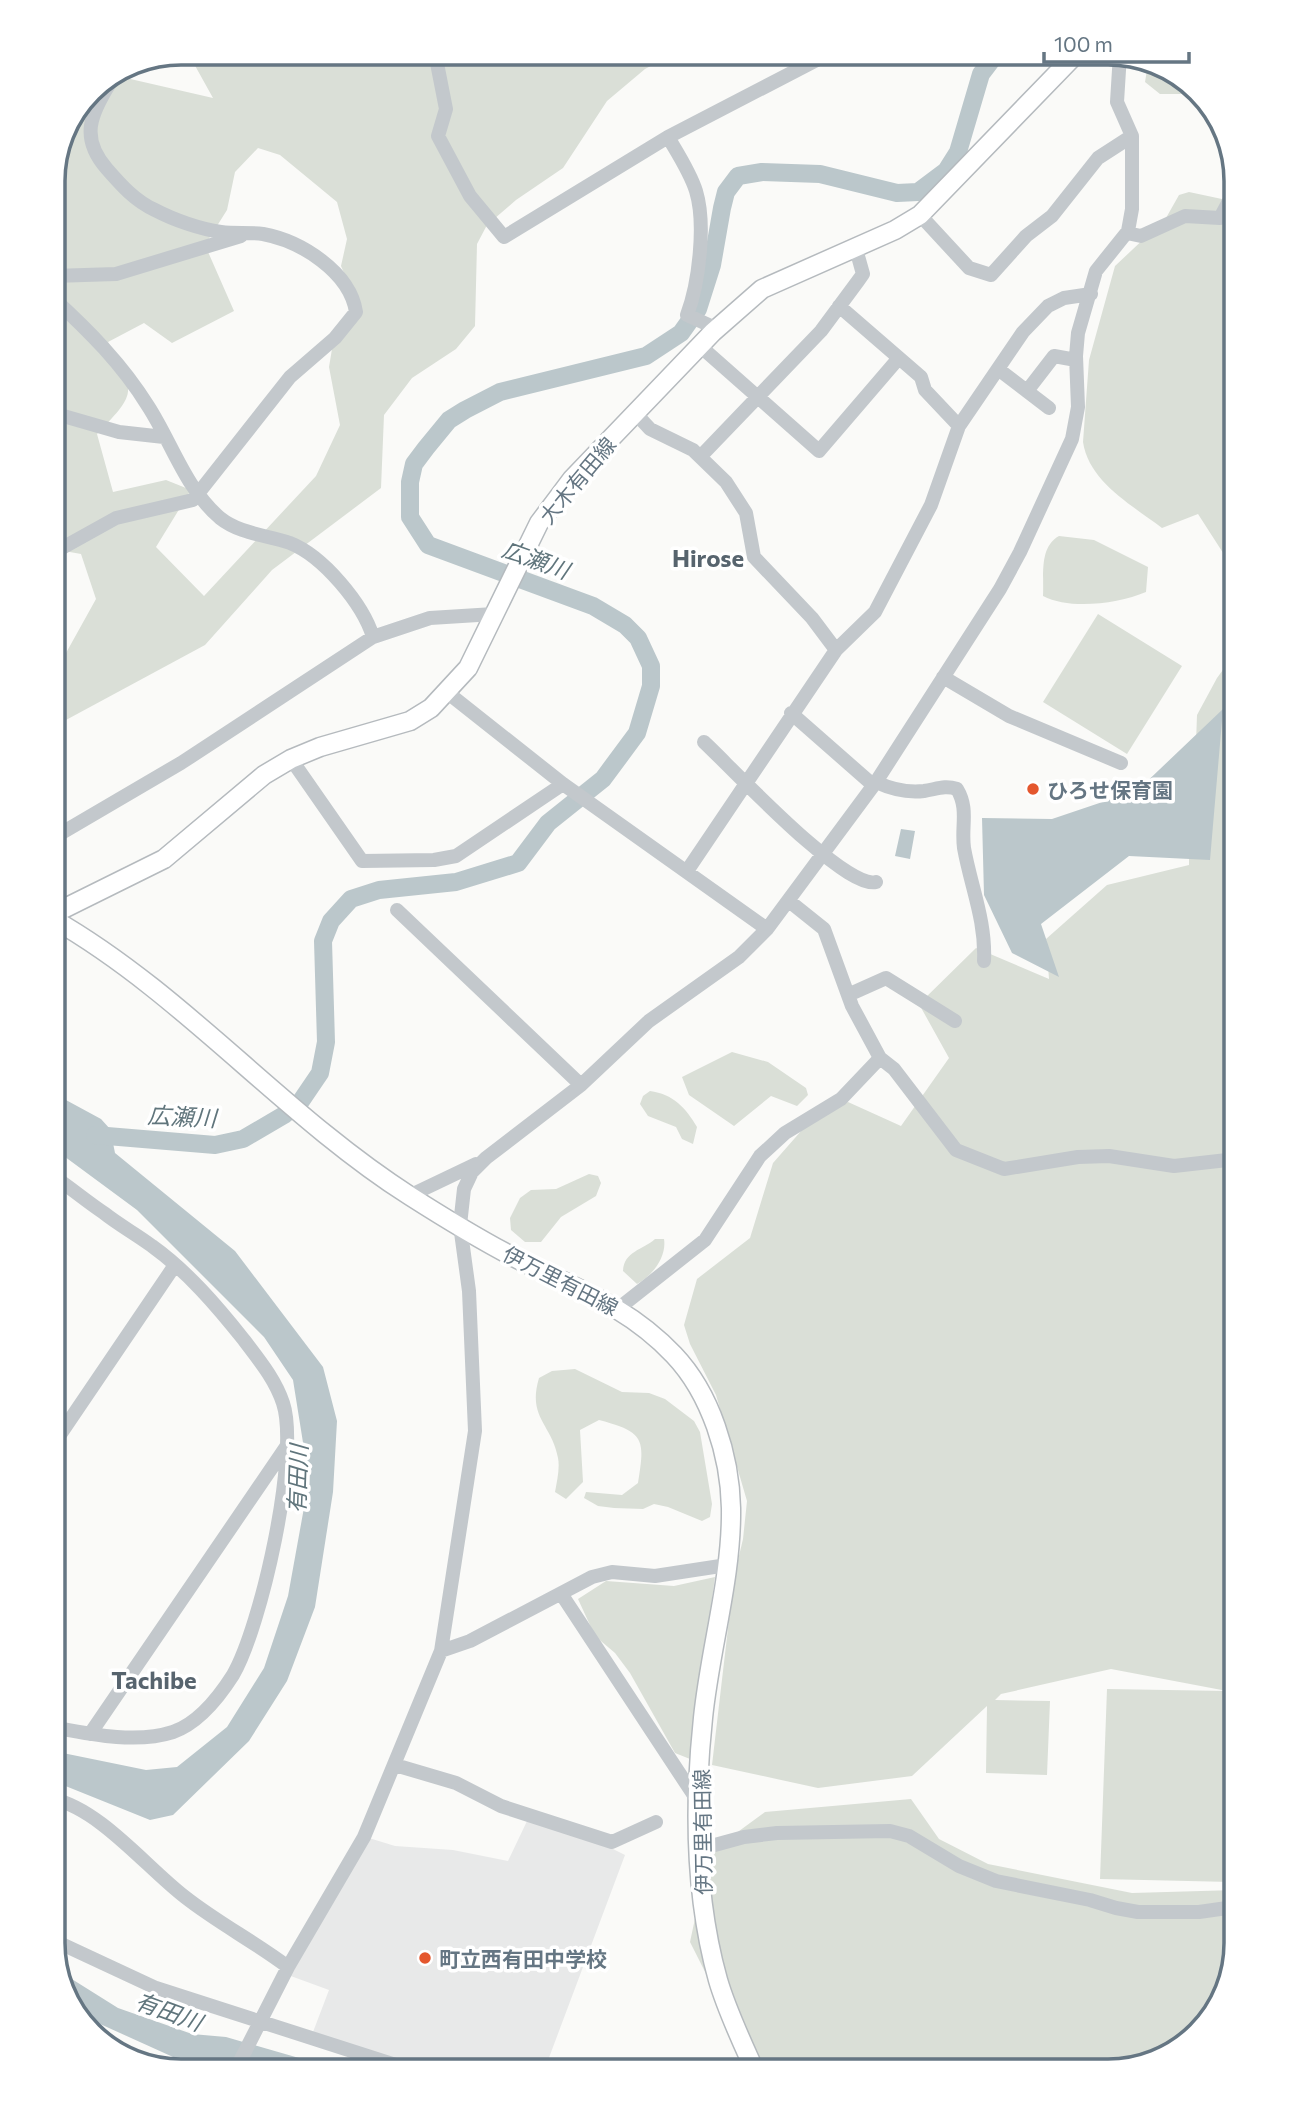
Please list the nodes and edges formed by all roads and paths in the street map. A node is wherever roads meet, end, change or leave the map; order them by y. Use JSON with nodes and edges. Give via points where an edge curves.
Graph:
{"nodes":[{"id":1,"x":438,"y":65,"type":"edge"},
{"id":2,"x":807,"y":65,"type":"edge"},
{"id":3,"x":1064,"y":65,"type":"edge"},
{"id":4,"x":1119,"y":65,"type":"edge"},
{"id":5,"x":103,"y":95,"type":"edge"},
{"id":6,"x":1132,"y":136,"type":"junction"},
{"id":7,"x":668,"y":137,"type":"junction"},
{"id":8,"x":1224,"y":211,"type":"edge"},
{"id":9,"x":920,"y":215,"type":"junction"},
{"id":10,"x":253,"y":233,"type":"junction"},
{"id":11,"x":1127,"y":233,"type":"junction"},
{"id":12,"x":856,"y":249,"type":"junction"},
{"id":13,"x":65,"y":276,"type":"edge"},
{"id":14,"x":1091,"y":294,"type":"junction"},
{"id":15,"x":839,"y":306,"type":"junction"},
{"id":16,"x":65,"y":310,"type":"edge"},
{"id":17,"x":712,"y":329,"type":"junction"},
{"id":18,"x":700,"y":346,"type":"junction"},
{"id":19,"x":898,"y":359,"type":"junction"},
{"id":20,"x":1076,"y":360,"type":"junction"},
{"id":21,"x":998,"y":369,"type":"junction"},
{"id":22,"x":1027,"y":391,"type":"junction"},
{"id":23,"x":759,"y":398,"type":"junction"},
{"id":24,"x":1049,"y":408,"type":"dead end"},
{"id":25,"x":636,"y":414,"type":"junction"},
{"id":26,"x":65,"y":417,"type":"edge"},
{"id":27,"x":958,"y":426,"type":"junction"},
{"id":28,"x":164,"y":438,"type":"junction"},
{"id":29,"x":701,"y":456,"type":"junction"},
{"id":30,"x":199,"y":494,"type":"junction"},
{"id":31,"x":65,"y":546,"type":"edge"},
{"id":32,"x":494,"y":614,"type":"junction"},
{"id":33,"x":373,"y":637,"type":"junction"},
{"id":34,"x":836,"y":650,"type":"junction"},
{"id":35,"x":943,"y":677,"type":"junction"},
{"id":36,"x":448,"y":693,"type":"junction"},
{"id":37,"x":791,"y":713,"type":"junction"},
{"id":38,"x":704,"y":741,"type":"dead end"},
{"id":39,"x":291,"y":759,"type":"junction"},
{"id":40,"x":1121,"y":762,"type":"dead end"},
{"id":41,"x":747,"y":781,"type":"junction"},
{"id":42,"x":563,"y":784,"type":"junction"},
{"id":43,"x":874,"y":784,"type":"junction"},
{"id":44,"x":65,"y":831,"type":"edge"},
{"id":45,"x":823,"y":857,"type":"junction"},
{"id":46,"x":687,"y":870,"type":"junction"},
{"id":47,"x":876,"y":882,"type":"dead end"},
{"id":48,"x":789,"y":901,"type":"junction"},
{"id":49,"x":65,"y":910,"type":"edge"},
{"id":50,"x":397,"y":910,"type":"dead end"},
{"id":51,"x":65,"y":924,"type":"edge"},
{"id":52,"x":767,"y":929,"type":"junction"},
{"id":53,"x":984,"y":961,"type":"dead end"},
{"id":54,"x":848,"y":995,"type":"junction"},
{"id":55,"x":955,"y":1021,"type":"dead end"},
{"id":56,"x":880,"y":1058,"type":"junction"},
{"id":57,"x":581,"y":1085,"type":"junction"},
{"id":58,"x":486,"y":1158,"type":"junction"},
{"id":59,"x":1224,"y":1160,"type":"edge"},
{"id":60,"x":65,"y":1184,"type":"edge"},
{"id":61,"x":410,"y":1196,"type":"junction"},
{"id":62,"x":460,"y":1225,"type":"junction"},
{"id":63,"x":176,"y":1265,"type":"junction"},
{"id":64,"x":619,"y":1308,"type":"junction"},
{"id":65,"x":65,"y":1426,"type":"edge"},
{"id":66,"x":287,"y":1446,"type":"junction"},
{"id":67,"x":727,"y":1565,"type":"junction"},
{"id":68,"x":562,"y":1595,"type":"junction"},
{"id":69,"x":441,"y":1651,"type":"junction"},
{"id":70,"x":65,"y":1729,"type":"edge"},
{"id":71,"x":90,"y":1734,"type":"junction"},
{"id":72,"x":395,"y":1765,"type":"junction"},
{"id":73,"x":65,"y":1802,"type":"edge"},
{"id":74,"x":699,"y":1803,"type":"junction"},
{"id":75,"x":656,"y":1822,"type":"dead end"},
{"id":76,"x":701,"y":1849,"type":"junction"},
{"id":77,"x":1224,"y":1908,"type":"edge"},
{"id":78,"x":65,"y":1946,"type":"edge"},
{"id":79,"x":288,"y":1967,"type":"junction"},
{"id":80,"x":258,"y":2023,"type":"junction"},
{"id":81,"x":241,"y":2059,"type":"edge"},
{"id":82,"x":375,"y":2059,"type":"edge"},
{"id":83,"x":750,"y":2059,"type":"edge"}],
"edges":[{"from":1,"to":7,"type":"street","via":[[446,109],[438,136],[470,196],[505,237]]},
{"from":2,"to":7,"type":"street"},
{"from":3,"to":9,"type":"main road","name":"大木有田線"},
{"from":4,"to":6,"type":"street","via":[[1116,102]]},
{"from":5,"to":10,"type":"street","via":[[89,131],[94,155],[125,191],[154,210],[191,223],[220,232]]},
{"from":6,"to":9,"type":"street","via":[[1098,158],[1052,216],[1026,236],[991,275],[969,268]]},
{"from":6,"to":11,"type":"street","via":[[1132,209]]},
{"from":7,"to":17,"type":"street","via":[[690,176],[698,204],[695,292],[687,315]]},
{"from":8,"to":11,"type":"street","via":[[1220,218],[1185,216],[1141,236]]},
{"from":9,"to":12,"type":"main road","name":"大木有田線"},
{"from":10,"to":13,"type":"street","via":[[116,274]]},
{"from":10,"to":30,"type":"street","via":[[278,238],[318,259],[341,279],[355,312],[335,338],[290,377]]},
{"from":11,"to":14,"type":"street","via":[[1096,271]]},
{"from":12,"to":15,"type":"street","via":[[863,274]]},
{"from":12,"to":17,"type":"main road","name":"大木有田線","via":[[762,289]]},
{"from":14,"to":20,"type":"street"},
{"from":14,"to":21,"type":"street","via":[[1048,306]]},
{"from":15,"to":19,"type":"street"},
{"from":15,"to":23,"type":"street"},
{"from":16,"to":28,"type":"street","via":[[114,358],[149,407]]},
{"from":17,"to":18,"type":"main road","name":"大木有田線"},
{"from":18,"to":23,"type":"street"},
{"from":18,"to":25,"type":"main road","name":"大木有田線"},
{"from":19,"to":23,"type":"street","via":[[819,451]]},
{"from":19,"to":27,"type":"street","via":[[921,377],[925,390]]},
{"from":20,"to":22,"type":"street","via":[[1054,356]]},
{"from":20,"to":35,"type":"street","via":[[1078,407],[1072,439],[1020,552]]},
{"from":21,"to":22,"type":"street"},
{"from":21,"to":27,"type":"street"},
{"from":22,"to":24,"type":"street"},
{"from":23,"to":29,"type":"street"},
{"from":25,"to":29,"type":"street","via":[[650,429]]},
{"from":25,"to":32,"type":"main road","name":"大木有田線","via":[[572,479],[539,523]]},
{"from":26,"to":28,"type":"street","via":[[118,432]]},
{"from":27,"to":34,"type":"street","via":[[931,505],[875,612]]},
{"from":28,"to":30,"type":"street"},
{"from":29,"to":34,"type":"street","via":[[726,482],[746,513],[754,557]]},
{"from":30,"to":31,"type":"street","via":[[193,500],[116,518]]},
{"from":30,"to":33,"type":"street","via":[[232,526],[293,544],[327,569],[361,609]]},
{"from":32,"to":33,"type":"street","via":[[430,618]]},
{"from":32,"to":36,"type":"main road","name":"大木有田線","via":[[468,668]]},
{"from":33,"to":44,"type":"street","via":[[181,763]]},
{"from":34,"to":37,"type":"street"},
{"from":35,"to":40,"type":"street","via":[[1009,716]]},
{"from":35,"to":43,"type":"street"},
{"from":36,"to":39,"type":"main road","name":"大木有田線","via":[[411,721]]},
{"from":36,"to":42,"type":"street"},
{"from":37,"to":41,"type":"street"},
{"from":37,"to":43,"type":"street"},
{"from":38,"to":41,"type":"street"},
{"from":39,"to":42,"type":"street","via":[[362,861],[456,856]]},
{"from":39,"to":49,"type":"main road","name":"大木有田線","via":[[264,775],[164,859]]},
{"from":41,"to":45,"type":"street"},
{"from":41,"to":46,"type":"street"},
{"from":42,"to":46,"type":"street"},
{"from":43,"to":45,"type":"street"},
{"from":43,"to":53,"type":"street","via":[[906,790],[957,789],[966,813],[964,845],[985,934]]},
{"from":45,"to":47,"type":"street","via":[[861,881]]},
{"from":45,"to":48,"type":"street"},
{"from":46,"to":52,"type":"street"},
{"from":48,"to":52,"type":"street"},
{"from":48,"to":54,"type":"street","via":[[824,929]]},
{"from":50,"to":57,"type":"street"},
{"from":51,"to":61,"type":"main road","name":"伊万里有田線","via":[[128,968],[323,1133]]},
{"from":52,"to":57,"type":"street","via":[[739,957],[649,1021]]},
{"from":54,"to":55,"type":"street","via":[[886,978]]},
{"from":54,"to":56,"type":"street"},
{"from":56,"to":59,"type":"street","via":[[894,1069],[956,1150],[1004,1169],[1078,1157],[1109,1156],[1174,1166]]},
{"from":56,"to":64,"type":"street","via":[[841,1099],[785,1133],[760,1156],[705,1240]]},
{"from":57,"to":58,"type":"street"},
{"from":58,"to":61,"type":"street"},
{"from":58,"to":62,"type":"street","via":[[464,1189]]},
{"from":60,"to":63,"type":"street"},
{"from":61,"to":62,"type":"main road","name":"伊万里有田線"},
{"from":62,"to":64,"type":"main road","name":"伊万里有田線"},
{"from":62,"to":69,"type":"street","via":[[469,1291],[475,1432]]},
{"from":63,"to":65,"type":"street"},
{"from":63,"to":66,"type":"street","via":[[224,1316],[273,1380],[283,1404]]},
{"from":64,"to":67,"type":"main road","name":"伊万里有田線","via":[[676,1357],[703,1396],[727,1469],[731,1509]]},
{"from":66,"to":71,"type":"street"},
{"from":66,"to":71,"type":"street","via":[[268,1566],[253,1629],[234,1673],[214,1702],[174,1731],[148,1736]]},
{"from":67,"to":68,"type":"street","via":[[655,1576],[612,1572],[592,1577]]},
{"from":67,"to":74,"type":"main road","name":"伊万里有田線","via":[[703,1718]]},
{"from":68,"to":69,"type":"street"},
{"from":68,"to":74,"type":"street"},
{"from":69,"to":72,"type":"street"},
{"from":70,"to":71,"type":"street"},
{"from":72,"to":75,"type":"street","via":[[415,1768],[501,1806],[612,1842]]},
{"from":72,"to":79,"type":"street","via":[[364,1837]]},
{"from":73,"to":79,"type":"street","via":[[97,1822],[186,1898]]},
{"from":74,"to":76,"type":"main road","name":"伊万里有田線"},
{"from":76,"to":77,"type":"street","via":[[777,1833],[890,1831],[909,1836],[959,1866],[996,1881],[1138,1912]]},
{"from":76,"to":83,"type":"main road","name":"伊万里有田線","via":[[709,1942],[719,1984]]},
{"from":78,"to":80,"type":"street","via":[[156,1988]]},
{"from":79,"to":80,"type":"street"},
{"from":80,"to":81,"type":"street"},
{"from":80,"to":82,"type":"street"}]}
